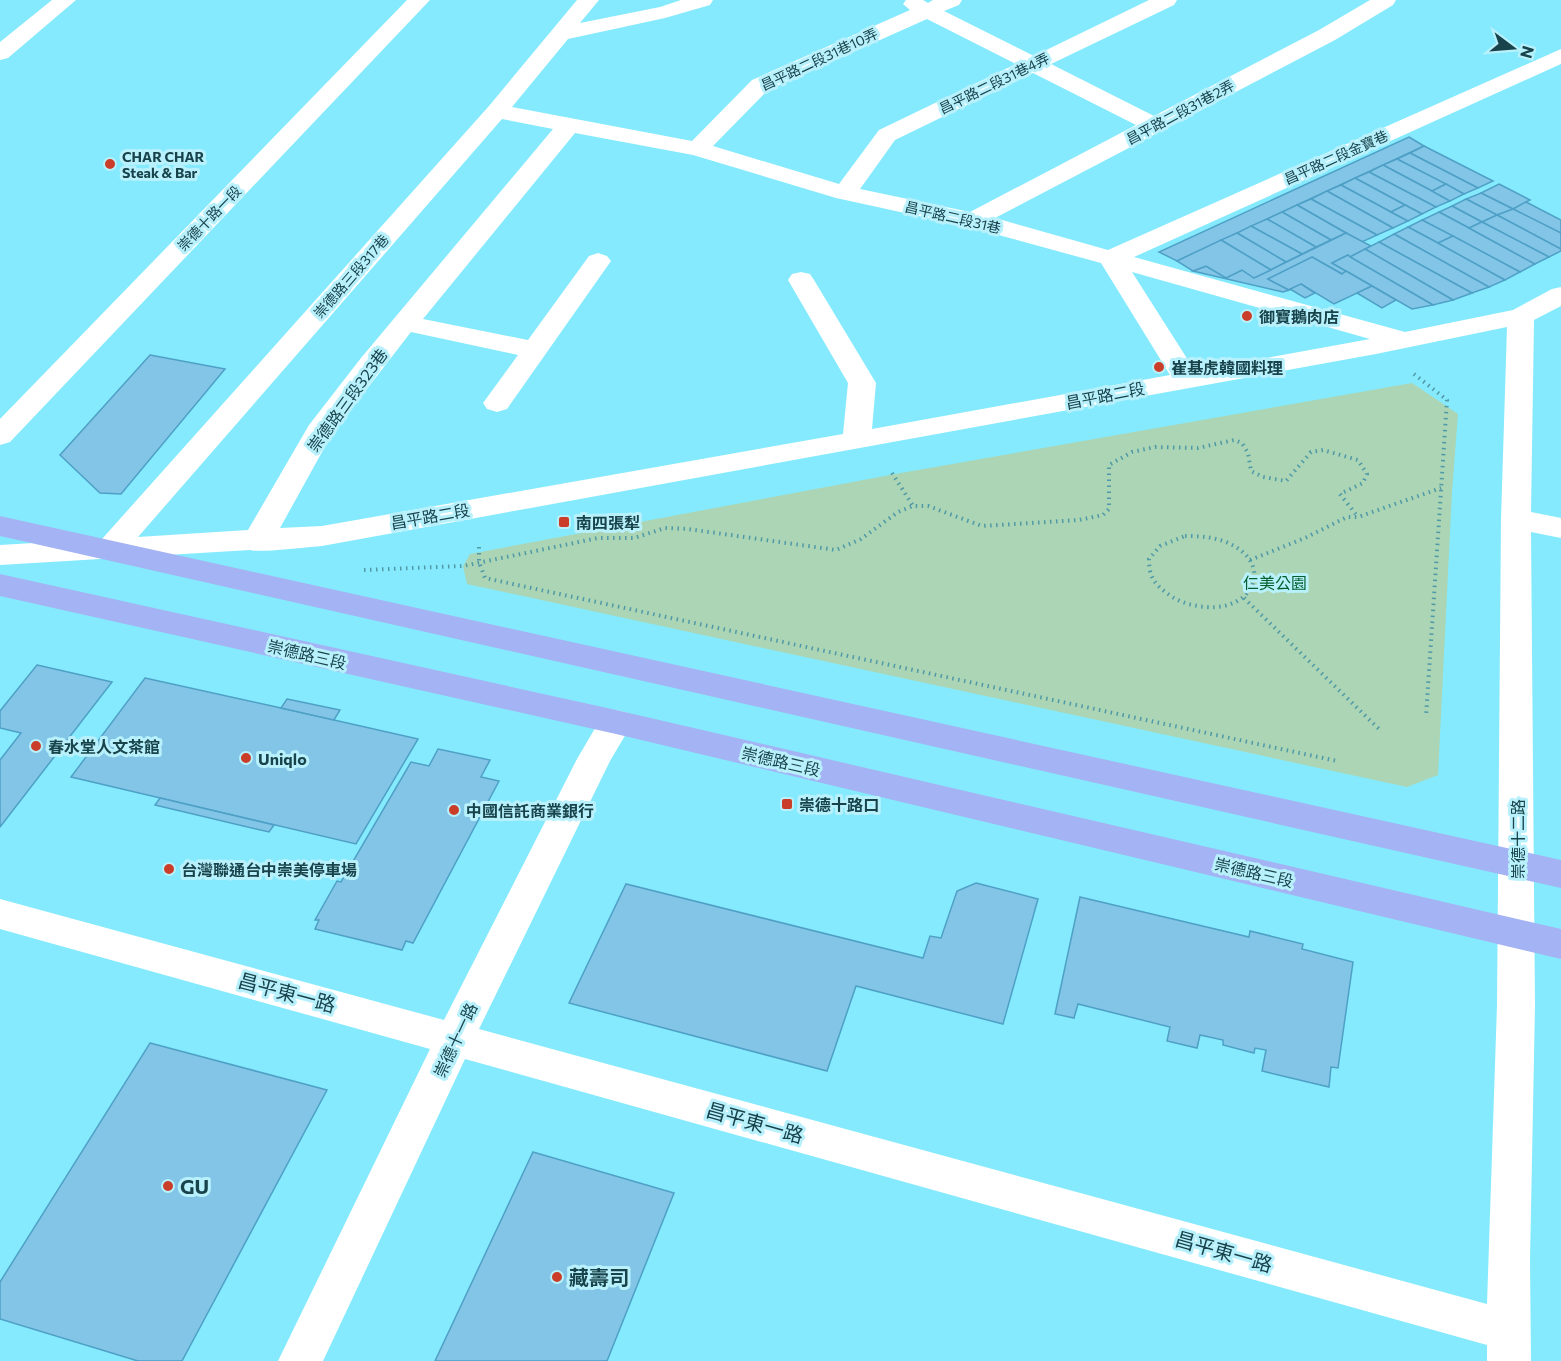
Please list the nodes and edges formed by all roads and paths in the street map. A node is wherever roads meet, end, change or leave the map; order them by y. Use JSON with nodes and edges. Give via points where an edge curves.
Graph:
{"nodes":[{"id":1,"x":65,"y":0,"type":"edge"},
{"id":2,"x":419,"y":0,"type":"edge"},
{"id":3,"x":588,"y":0,"type":"edge"},
{"id":4,"x":702,"y":0,"type":"edge"},
{"id":5,"x":907,"y":0,"type":"edge"},
{"id":6,"x":951,"y":0,"type":"edge"},
{"id":7,"x":1166,"y":0,"type":"edge"},
{"id":8,"x":1384,"y":0,"type":"edge"},
{"id":9,"x":927,"y":10,"type":"junction"},
{"id":10,"x":560,"y":34,"type":"junction"},
{"id":11,"x":0,"y":53,"type":"edge"},
{"id":12,"x":1561,"y":56,"type":"edge"},
{"id":13,"x":1034,"y":64,"type":"junction"},
{"id":14,"x":497,"y":111,"type":"junction"},
{"id":15,"x":569,"y":124,"type":"junction"},
{"id":16,"x":1154,"y":125,"type":"junction"},
{"id":17,"x":697,"y":149,"type":"junction"},
{"id":18,"x":845,"y":193,"type":"junction"},
{"id":19,"x":974,"y":220,"type":"junction"},
{"id":20,"x":1110,"y":258,"type":"junction"},
{"id":21,"x":598,"y":261,"type":"dead end"},
{"id":22,"x":801,"y":280,"type":"dead end"},
{"id":23,"x":1561,"y":295,"type":"edge"},
{"id":24,"x":1521,"y":316,"type":"junction"},
{"id":25,"x":405,"y":323,"type":"junction"},
{"id":26,"x":1405,"y":340,"type":"junction"},
{"id":27,"x":535,"y":350,"type":"junction"},
{"id":28,"x":1414,"y":374,"type":"dead end"},
{"id":29,"x":1186,"y":379,"type":"junction"},
{"id":30,"x":497,"y":403,"type":"dead end"},
{"id":31,"x":0,"y":436,"type":"edge"},
{"id":32,"x":856,"y":441,"type":"junction"},
{"id":33,"x":892,"y":473,"type":"dead end"},
{"id":34,"x":1441,"y":488,"type":"junction"},
{"id":35,"x":913,"y":506,"type":"junction"},
{"id":36,"x":1358,"y":517,"type":"junction"},
{"id":37,"x":1516,"y":519,"type":"junction"},
{"id":38,"x":0,"y":526,"type":"edge"},
{"id":39,"x":1561,"y":528,"type":"edge"},
{"id":40,"x":257,"y":542,"type":"junction"},
{"id":41,"x":479,"y":547,"type":"dead end"},
{"id":42,"x":110,"y":549,"type":"junction"},
{"id":43,"x":0,"y":555,"type":"edge"},
{"id":44,"x":1250,"y":560,"type":"junction"},
{"id":45,"x":479,"y":562,"type":"junction"},
{"id":46,"x":358,"y":570,"type":"dead end"},
{"id":47,"x":0,"y":585,"type":"edge"},
{"id":48,"x":1244,"y":598,"type":"junction"},
{"id":49,"x":1426,"y":717,"type":"dead end"},
{"id":50,"x":615,"y":722,"type":"junction"},
{"id":51,"x":1381,"y":731,"type":"dead end"},
{"id":52,"x":1337,"y":761,"type":"dead end"},
{"id":53,"x":1517,"y":865,"type":"junction"},
{"id":54,"x":1561,"y":874,"type":"edge"},
{"id":55,"x":0,"y":914,"type":"edge"},
{"id":56,"x":1516,"y":934,"type":"junction"},
{"id":57,"x":1561,"y":944,"type":"edge"},
{"id":58,"x":455,"y":1039,"type":"junction"},
{"id":59,"x":1510,"y":1346,"type":"edge"},
{"id":60,"x":300,"y":1361,"type":"edge"}],
"edges":[{"from":1,"to":11,"type":"street"},
{"from":2,"to":31,"type":"street","name":"崇德十路一段"},
{"from":3,"to":10,"type":"street","name":"崇德路三段317巷"},
{"from":4,"to":10,"type":"street","via":[[655,15]]},
{"from":5,"to":9,"type":"street"},
{"from":6,"to":9,"type":"street","name":"昌平路二段31巷10弄"},
{"from":7,"to":13,"type":"street","name":"昌平路二段31巷4弄"},
{"from":8,"to":16,"type":"street","name":"昌平路二段31巷2弄","via":[[1327,35]]},
{"from":9,"to":13,"type":"street"},
{"from":9,"to":17,"type":"street","name":"昌平路二段31巷10弄","via":[[760,85]]},
{"from":10,"to":14,"type":"street","name":"崇德路三段317巷"},
{"from":12,"to":20,"type":"street","name":"昌平路二段金寶巷"},
{"from":13,"to":16,"type":"street"},
{"from":13,"to":18,"type":"street","name":"昌平路二段31巷4弄","via":[[887,135]]},
{"from":14,"to":15,"type":"street","name":"昌平路二段31巷"},
{"from":14,"to":42,"type":"street","name":"崇德路三段317巷"},
{"from":15,"to":17,"type":"street","name":"昌平路二段31巷"},
{"from":15,"to":25,"type":"street","name":"崇德路三段323巷"},
{"from":16,"to":19,"type":"street","name":"昌平路二段31巷2弄"},
{"from":17,"to":18,"type":"street","name":"昌平路二段31巷"},
{"from":18,"to":19,"type":"street","name":"昌平路二段31巷"},
{"from":19,"to":20,"type":"street","name":"昌平路二段31巷"},
{"from":20,"to":26,"type":"street","name":"昌平路二段31巷"},
{"from":20,"to":29,"type":"street"},
{"from":21,"to":27,"type":"street"},
{"from":22,"to":32,"type":"street","via":[[862,383]]},
{"from":23,"to":24,"type":"street","name":"昌平路二段"},
{"from":24,"to":26,"type":"street","name":"昌平路二段"},
{"from":24,"to":37,"type":"street","name":"崇德十二路"},
{"from":25,"to":27,"type":"street"},
{"from":25,"to":40,"type":"street","name":"崇德路三段323巷","via":[[319,431]]},
{"from":26,"to":29,"type":"street","name":"昌平路二段"},
{"from":27,"to":30,"type":"street"},
{"from":28,"to":34,"type":"path","via":[[1447,400]]},
{"from":29,"to":32,"type":"street","name":"昌平路二段"},
{"from":32,"to":40,"type":"street","name":"昌平路二段","via":[[322,536]]},
{"from":33,"to":35,"type":"path"},
{"from":34,"to":36,"type":"path"},
{"from":34,"to":49,"type":"path"},
{"from":35,"to":36,"type":"path","via":[[928,506],[982,526],[1079,520],[1103,515],[1109,509],[1109,465],[1131,452],[1155,447],[1198,448],[1234,440],[1242,443],[1251,471],[1261,477],[1286,480],[1311,452],[1323,450],[1358,460],[1367,474],[1363,483],[1340,494]]},
{"from":35,"to":45,"type":"path","via":[[836,550],[665,528],[634,538],[598,538]]},
{"from":36,"to":44,"type":"path","via":[[1347,517]]},
{"from":37,"to":39,"type":"street"},
{"from":37,"to":53,"type":"street","name":"崇德十二路"},
{"from":38,"to":42,"type":"main road"},
{"from":40,"to":42,"type":"street","name":"昌平路二段"},
{"from":41,"to":45,"type":"path"},
{"from":42,"to":43,"type":"street","name":"昌平路二段"},
{"from":42,"to":53,"type":"main road"},
{"from":44,"to":48,"type":"path","via":[[1257,577],[1254,589]]},
{"from":44,"to":48,"type":"path","via":[[1219,539],[1185,536],[1158,546],[1150,555],[1148,567],[1160,591],[1192,606],[1230,605]]},
{"from":45,"to":46,"type":"path"},
{"from":45,"to":52,"type":"path","via":[[485,578]]},
{"from":47,"to":50,"type":"main road","name":"崇德路三段"},
{"from":48,"to":51,"type":"path"},
{"from":50,"to":56,"type":"main road","name":"崇德路三段"},
{"from":50,"to":58,"type":"street","name":"崇德十一路"},
{"from":53,"to":54,"type":"main road"},
{"from":53,"to":56,"type":"street","name":"崇德十二路"},
{"from":55,"to":58,"type":"street","name":"昌平東一路"},
{"from":56,"to":57,"type":"main road","name":"崇德路三段"},
{"from":56,"to":59,"type":"street","name":"崇德十二路"},
{"from":58,"to":59,"type":"street","name":"昌平東一路"},
{"from":58,"to":60,"type":"street","name":"崇德十一路"}]}
